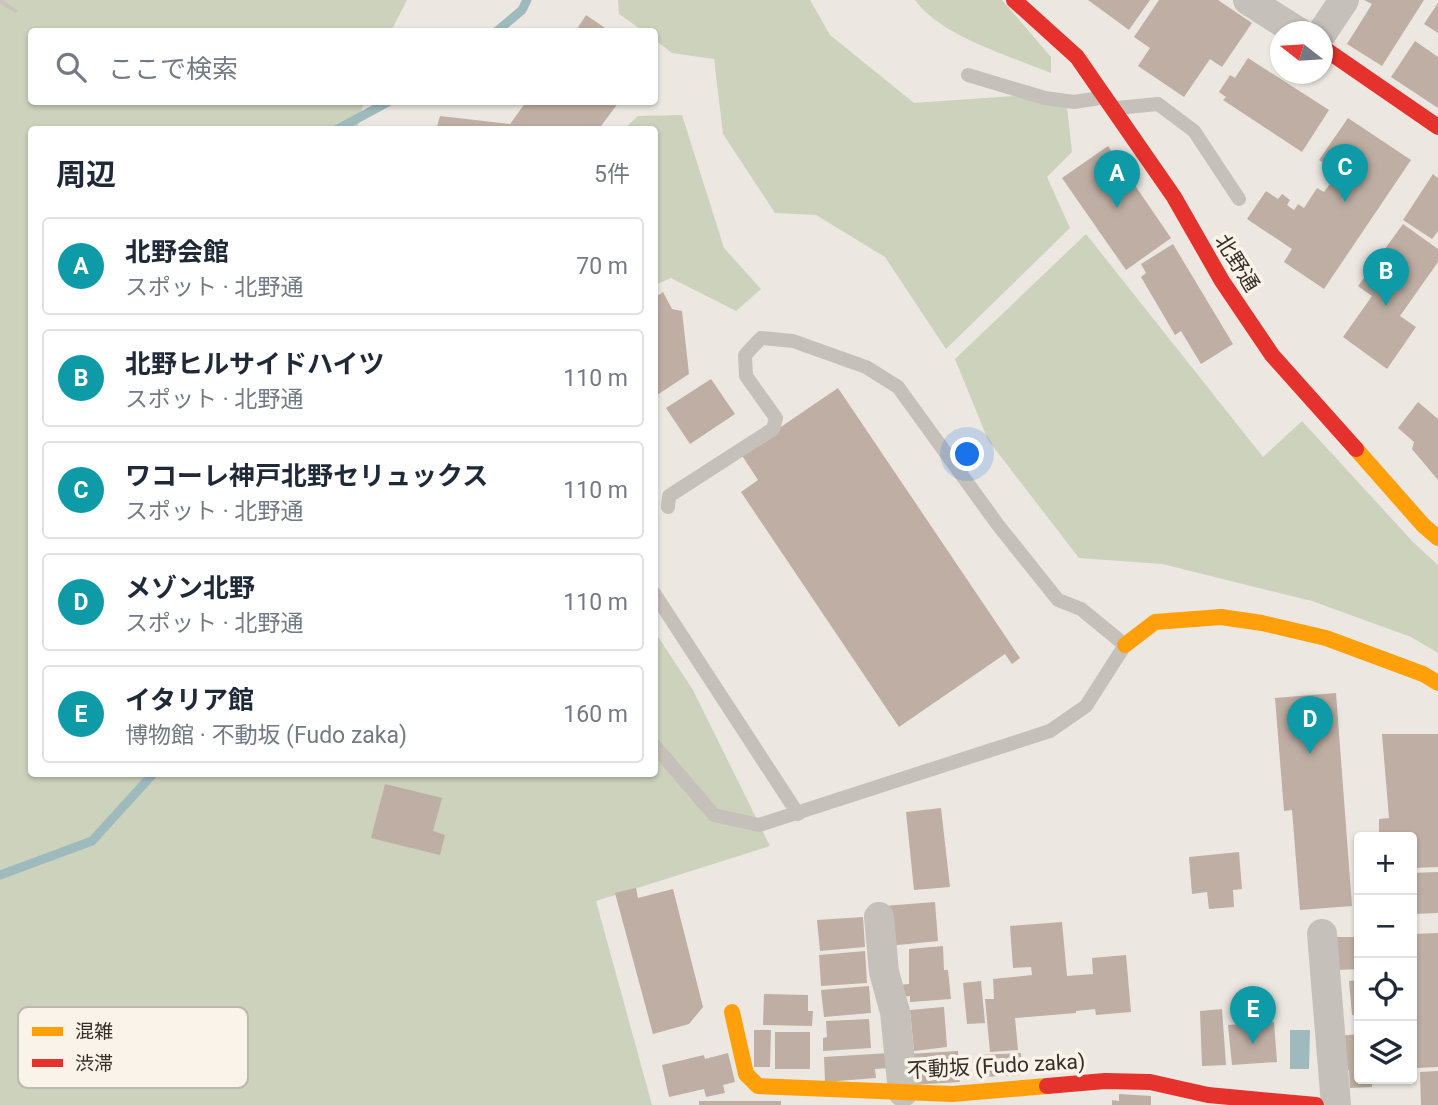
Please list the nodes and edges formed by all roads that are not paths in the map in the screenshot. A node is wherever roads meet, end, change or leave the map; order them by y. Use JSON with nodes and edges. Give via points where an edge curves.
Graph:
{"nodes":[{"id":1,"x":1014,"y":0,"type":"edge"},
{"id":2,"x":1248,"y":0,"type":"edge"},
{"id":3,"x":1344,"y":0,"type":"edge"},
{"id":4,"x":1281,"y":21,"type":"edge"},
{"id":5,"x":1330,"y":21,"type":"edge"},
{"id":6,"x":1333,"y":55,"type":"edge"},
{"id":7,"x":968,"y":75,"type":"dead end"},
{"id":8,"x":1109,"y":103,"type":"junction"},
{"id":9,"x":1438,"y":127,"type":"edge"},
{"id":10,"x":1239,"y":199,"type":"dead end"},
{"id":11,"x":668,"y":507,"type":"dead end"},
{"id":12,"x":1438,"y":538,"type":"edge"},
{"id":13,"x":658,"y":599,"type":"edge"},
{"id":14,"x":1125,"y":645,"type":"junction"},
{"id":15,"x":1438,"y":683,"type":"edge"},
{"id":16,"x":658,"y":750,"type":"edge"},
{"id":17,"x":797,"y":814,"type":"junction"},
{"id":18,"x":879,"y":917,"type":"dead end"},
{"id":19,"x":1322,"y":934,"type":"dead end"},
{"id":20,"x":732,"y":1012,"type":"dead end"},
{"id":21,"x":903,"y":1092,"type":"junction"},
{"id":22,"x":1105,"y":1093,"type":"edge"},
{"id":23,"x":951,"y":1099,"type":"edge"},
{"id":24,"x":1289,"y":1104,"type":"edge"},
{"id":25,"x":1316,"y":1105,"type":"edge"},
{"id":26,"x":1335,"y":1105,"type":"edge"}],
"edges":[{"from":1,"to":8,"type":"street","name":"北野通","via":[[1077,57]]},
{"from":2,"to":4,"type":"street"},
{"from":3,"to":5,"type":"street"},
{"from":6,"to":9,"type":"street"},
{"from":7,"to":8,"type":"lane","via":[[1045,98]]},
{"from":8,"to":10,"type":"lane","via":[[1158,104],[1194,131]]},
{"from":8,"to":12,"type":"street","name":"北野通","via":[[1174,197],[1272,355]]},
{"from":11,"to":14,"type":"lane","via":[[670,496],[773,429],[776,418],[746,376],[745,355],[761,338],[793,341],[866,367],[898,387],[1058,600],[1081,609]]},
{"from":13,"to":17,"type":"lane"},
{"from":14,"to":15,"type":"street","via":[[1156,622],[1221,617],[1326,638]]},
{"from":14,"to":17,"type":"lane","via":[[1086,706],[1050,731]]},
{"from":16,"to":17,"type":"lane","via":[[714,815],[759,825]]},
{"from":18,"to":21,"type":"street"},
{"from":19,"to":26,"type":"street"},
{"from":20,"to":21,"type":"street","name":"不動坂 (Fudo zaka)","via":[[746,1074],[758,1086]]},
{"from":21,"to":23,"type":"street","name":"不動坂 (Fudo zaka)"},
{"from":22,"to":23,"type":"street","name":"不動坂 (Fudo zaka)"},
{"from":22,"to":24,"type":"street","name":"不動坂 (Fudo zaka)","via":[[1150,1082],[1208,1095]]},
{"from":24,"to":25,"type":"street","name":"不動坂 (Fudo zaka)"}]}
